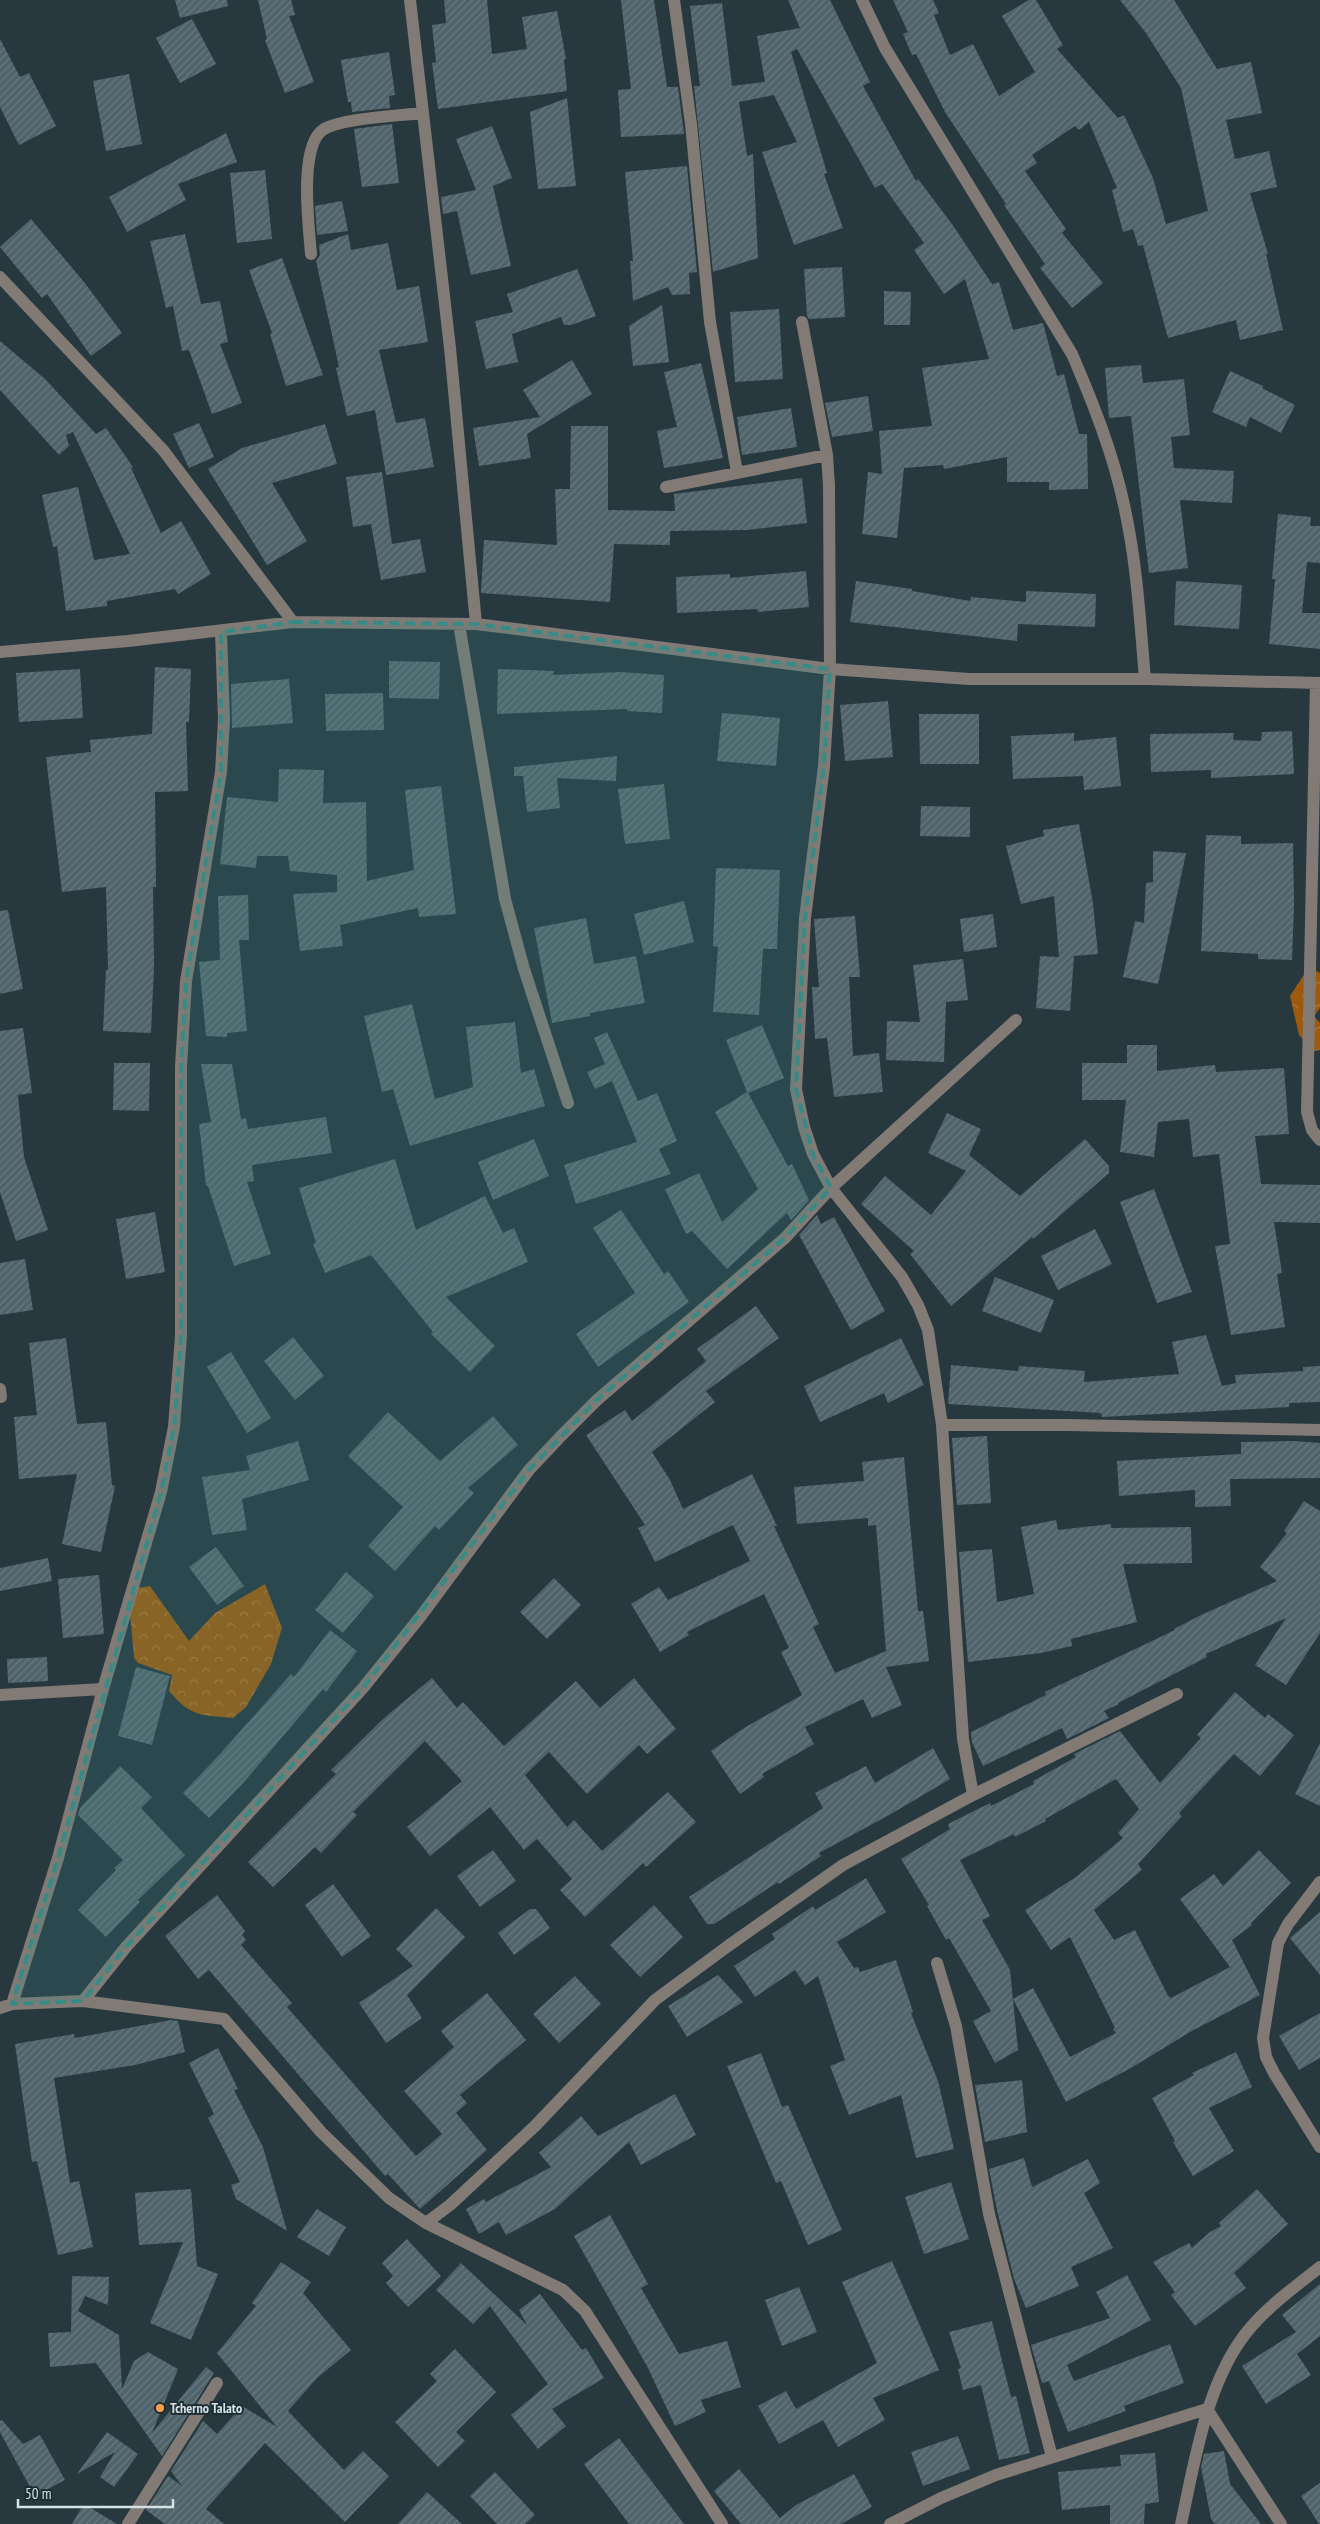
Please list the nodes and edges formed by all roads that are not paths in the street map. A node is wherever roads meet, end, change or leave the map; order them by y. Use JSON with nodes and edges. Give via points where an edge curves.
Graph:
{"nodes":[{"id":1,"x":410,"y":0,"type":"edge"},
{"id":2,"x":674,"y":0,"type":"edge"},
{"id":3,"x":862,"y":0,"type":"edge"},
{"id":4,"x":421,"y":114,"type":"junction"},
{"id":5,"x":311,"y":254,"type":"dead end"},
{"id":6,"x":0,"y":277,"type":"edge"},
{"id":7,"x":802,"y":322,"type":"dead end"},
{"id":8,"x":826,"y":455,"type":"junction"},
{"id":9,"x":737,"y":472,"type":"junction"},
{"id":10,"x":666,"y":487,"type":"dead end"},
{"id":11,"x":294,"y":622,"type":"junction"},
{"id":12,"x":459,"y":624,"type":"junction"},
{"id":13,"x":476,"y":624,"type":"junction"},
{"id":14,"x":221,"y":632,"type":"junction"},
{"id":15,"x":0,"y":652,"type":"edge"},
{"id":16,"x":830,"y":669,"type":"junction"},
{"id":17,"x":1145,"y":680,"type":"junction"},
{"id":18,"x":1318,"y":683,"type":"edge"},
{"id":19,"x":1016,"y":1020,"type":"dead end"},
{"id":20,"x":568,"y":1103,"type":"dead end"},
{"id":21,"x":1320,"y":1140,"type":"edge"},
{"id":22,"x":831,"y":1188,"type":"junction"},
{"id":23,"x":942,"y":1425,"type":"junction"},
{"id":24,"x":1320,"y":1430,"type":"edge"},
{"id":25,"x":103,"y":1689,"type":"junction"},
{"id":26,"x":1177,"y":1694,"type":"dead end"},
{"id":27,"x":0,"y":1695,"type":"edge"},
{"id":28,"x":973,"y":1795,"type":"junction"},
{"id":29,"x":1320,"y":1882,"type":"edge"},
{"id":30,"x":937,"y":1963,"type":"dead end"},
{"id":31,"x":83,"y":2001,"type":"junction"},
{"id":32,"x":6,"y":2006,"type":"edge"},
{"id":33,"x":1320,"y":2147,"type":"edge"},
{"id":34,"x":426,"y":2223,"type":"junction"},
{"id":35,"x":1320,"y":2267,"type":"edge"},
{"id":36,"x":217,"y":2383,"type":"dead end"},
{"id":37,"x":1208,"y":2409,"type":"junction"},
{"id":38,"x":1052,"y":2457,"type":"junction"},
{"id":39,"x":128,"y":2524,"type":"edge"},
{"id":40,"x":722,"y":2524,"type":"edge"},
{"id":41,"x":890,"y":2524,"type":"edge"},
{"id":42,"x":1181,"y":2524,"type":"edge"},
{"id":43,"x":1281,"y":2524,"type":"edge"}],
"edges":[{"from":1,"to":4,"type":"street"},
{"from":2,"to":9,"type":"street","via":[[710,322]]},
{"from":3,"to":17,"type":"street","via":[[885,48],[1072,354],[1095,406],[1111,455],[1129,533]]},
{"from":4,"to":5,"type":"street","via":[[338,124],[322,130],[310,152],[306,193]]},
{"from":4,"to":13,"type":"street","via":[[450,348]]},
{"from":6,"to":11,"type":"street","via":[[163,450]]},
{"from":7,"to":8,"type":"street"},
{"from":8,"to":9,"type":"street"},
{"from":8,"to":16,"type":"street"},
{"from":9,"to":10,"type":"street"},
{"from":11,"to":12,"type":"street"},
{"from":11,"to":14,"type":"street"},
{"from":12,"to":13,"type":"street"},
{"from":12,"to":20,"type":"street","via":[[505,898],[524,969]]},
{"from":13,"to":16,"type":"street"},
{"from":14,"to":15,"type":"street"},
{"from":14,"to":25,"type":"street","via":[[222,772],[189,963],[181,1067],[181,1336],[174,1427],[161,1492]]},
{"from":16,"to":17,"type":"street","via":[[969,679]]},
{"from":16,"to":22,"type":"street","via":[[824,766],[805,918],[796,1089],[813,1154]]},
{"from":17,"to":18,"type":"street"},
{"from":18,"to":21,"type":"street","via":[[1307,1112],[1312,1130]]},
{"from":19,"to":22,"type":"street"},
{"from":22,"to":23,"type":"street","via":[[902,1277],[918,1305],[928,1330]]},
{"from":22,"to":31,"type":"street","via":[[785,1238],[597,1400],[529,1470],[421,1616],[363,1688],[126,1947]]},
{"from":23,"to":24,"type":"street","via":[[1068,1424]]},
{"from":23,"to":28,"type":"street","via":[[963,1739]]},
{"from":25,"to":27,"type":"street"},
{"from":25,"to":32,"type":"street","via":[[58,1858]]},
{"from":26,"to":28,"type":"street"},
{"from":28,"to":34,"type":"street","via":[[844,1865],[655,2000],[536,2126]]},
{"from":29,"to":33,"type":"street","via":[[1288,1924],[1278,1943],[1263,2038],[1266,2057],[1274,2073]]},
{"from":30,"to":38,"type":"street","via":[[956,2026],[989,2214]]},
{"from":31,"to":32,"type":"street"},
{"from":31,"to":34,"type":"street","via":[[224,2019],[321,2132],[389,2198]]},
{"from":34,"to":40,"type":"street","via":[[563,2290],[585,2311]]},
{"from":35,"to":37,"type":"street","via":[[1250,2328],[1227,2364]]},
{"from":36,"to":39,"type":"street"},
{"from":37,"to":38,"type":"street"},
{"from":37,"to":42,"type":"street"},
{"from":37,"to":43,"type":"street"},
{"from":38,"to":41,"type":"street","via":[[978,2483]]}]}
